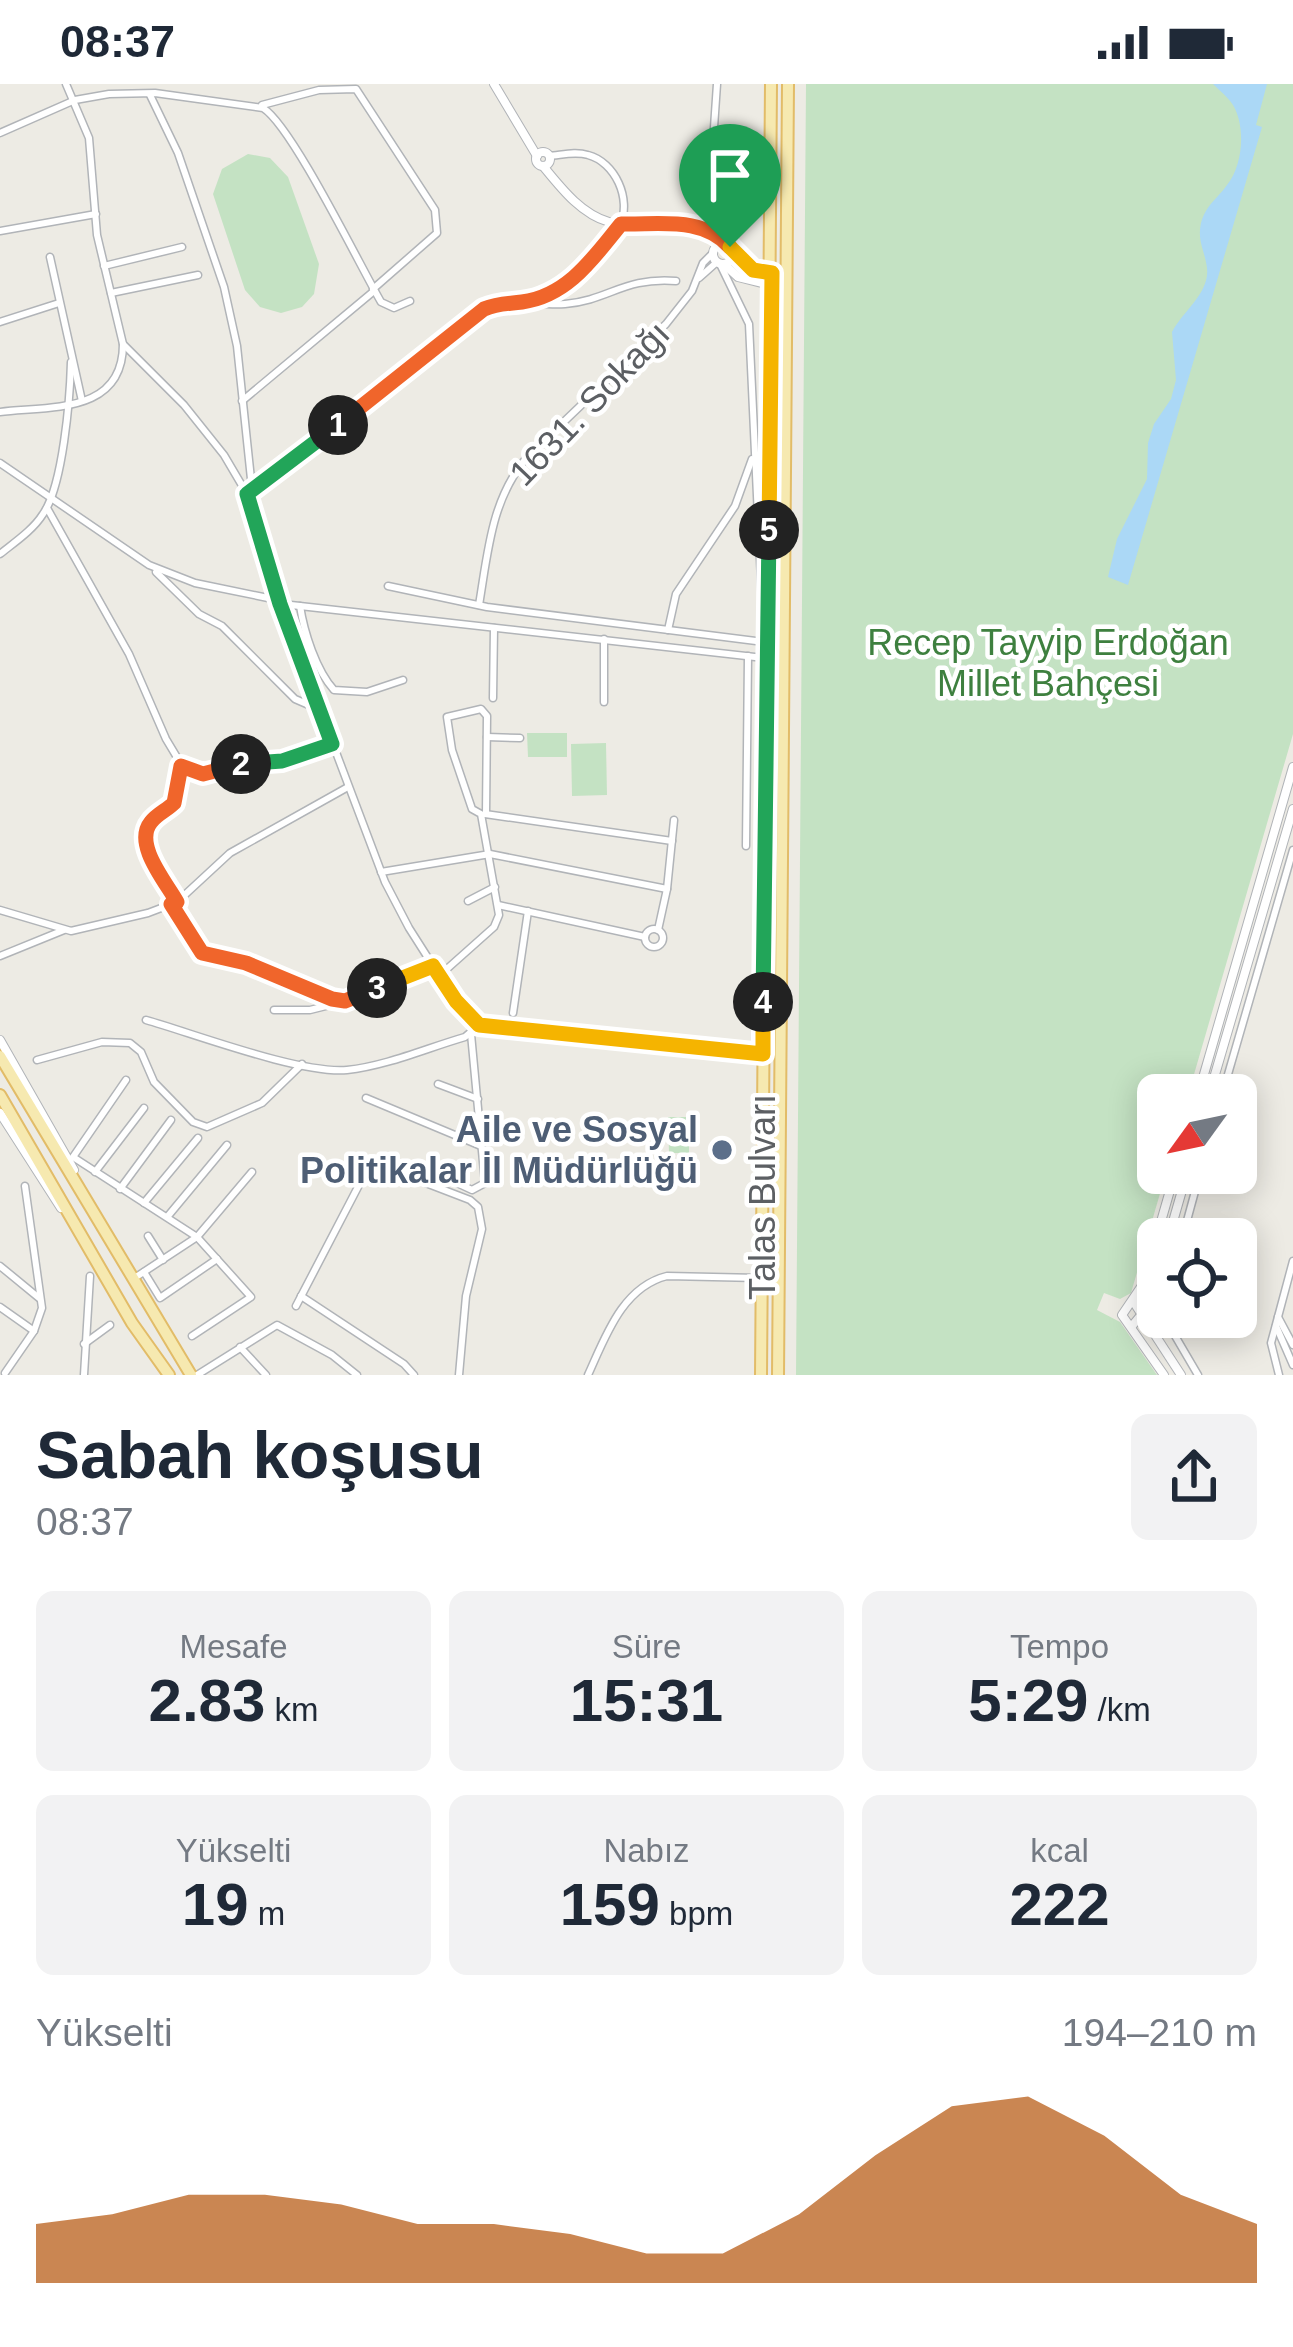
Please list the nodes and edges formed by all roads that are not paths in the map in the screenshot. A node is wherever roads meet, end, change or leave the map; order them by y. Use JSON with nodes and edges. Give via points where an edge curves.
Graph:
{"nodes":[{"id":1,"x":66,"y":84,"type":"edge"},
{"id":2,"x":494,"y":84,"type":"edge"},
{"id":3,"x":717,"y":84,"type":"edge"},
{"id":4,"x":771,"y":84,"type":"edge"},
{"id":5,"x":792,"y":84,"type":"edge"},
{"id":6,"x":149,"y":93,"type":"junction"},
{"id":7,"x":75,"y":100,"type":"junction"},
{"id":8,"x":259,"y":106,"type":"junction"},
{"id":9,"x":0,"y":134,"type":"edge"},
{"id":10,"x":544,"y":159,"type":"junction"},
{"id":11,"x":96,"y":214,"type":"junction"},
{"id":12,"x":621,"y":224,"type":"junction"},
{"id":13,"x":706,"y":229,"type":"junction"},
{"id":14,"x":0,"y":232,"type":"edge"},
{"id":15,"x":182,"y":247,"type":"dead end"},
{"id":16,"x":730,"y":248,"type":"junction"},
{"id":17,"x":50,"y":257,"type":"dead end"},
{"id":18,"x":717,"y":259,"type":"junction"},
{"id":19,"x":104,"y":266,"type":"junction"},
{"id":20,"x":198,"y":274,"type":"dead end"},
{"id":21,"x":768,"y":277,"type":"junction"},
{"id":22,"x":743,"y":279,"type":"junction"},
{"id":23,"x":676,"y":281,"type":"dead end"},
{"id":24,"x":374,"y":290,"type":"junction"},
{"id":25,"x":110,"y":293,"type":"junction"},
{"id":26,"x":736,"y":293,"type":"junction"},
{"id":27,"x":410,"y":301,"type":"dead end"},
{"id":28,"x":521,"y":302,"type":"junction"},
{"id":29,"x":59,"y":303,"type":"junction"},
{"id":30,"x":0,"y":322,"type":"edge"},
{"id":31,"x":123,"y":344,"type":"junction"},
{"id":32,"x":71,"y":362,"type":"junction"},
{"id":33,"x":82,"y":401,"type":"junction"},
{"id":34,"x":242,"y":401,"type":"junction"},
{"id":35,"x":70,"y":404,"type":"junction"},
{"id":36,"x":0,"y":412,"type":"edge"},
{"id":37,"x":753,"y":456,"type":"junction"},
{"id":38,"x":0,"y":463,"type":"edge"},
{"id":39,"x":247,"y":494,"type":"junction"},
{"id":40,"x":49,"y":504,"type":"junction"},
{"id":41,"x":0,"y":554,"type":"edge"},
{"id":42,"x":149,"y":565,"type":"junction"},
{"id":43,"x":388,"y":586,"type":"dead end"},
{"id":44,"x":280,"y":602,"type":"junction"},
{"id":45,"x":479,"y":605,"type":"junction"},
{"id":46,"x":300,"y":606,"type":"junction"},
{"id":47,"x":494,"y":628,"type":"junction"},
{"id":48,"x":668,"y":630,"type":"junction"},
{"id":49,"x":604,"y":638,"type":"junction"},
{"id":50,"x":768,"y":642,"type":"junction"},
{"id":51,"x":748,"y":656,"type":"junction"},
{"id":52,"x":768,"y":658,"type":"junction"},
{"id":53,"x":403,"y":680,"type":"dead end"},
{"id":54,"x":493,"y":698,"type":"dead end"},
{"id":55,"x":604,"y":702,"type":"dead end"},
{"id":56,"x":319,"y":709,"type":"junction"},
{"id":57,"x":487,"y":737,"type":"junction"},
{"id":58,"x":520,"y":738,"type":"dead end"},
{"id":59,"x":332,"y":744,"type":"junction"},
{"id":60,"x":181,"y":766,"type":"junction"},
{"id":61,"x":1293,"y":767,"type":"edge"},
{"id":62,"x":348,"y":787,"type":"junction"},
{"id":63,"x":1293,"y":808,"type":"edge"},
{"id":64,"x":484,"y":814,"type":"junction"},
{"id":65,"x":674,"y":820,"type":"dead end"},
{"id":66,"x":672,"y":841,"type":"junction"},
{"id":67,"x":746,"y":847,"type":"dead end"},
{"id":68,"x":1293,"y":850,"type":"edge"},
{"id":69,"x":490,"y":854,"type":"junction"},
{"id":70,"x":381,"y":872,"type":"junction"},
{"id":71,"x":495,"y":887,"type":"junction"},
{"id":72,"x":667,"y":889,"type":"junction"},
{"id":73,"x":468,"y":902,"type":"dead end"},
{"id":74,"x":174,"y":903,"type":"junction"},
{"id":75,"x":498,"y":905,"type":"junction"},
{"id":76,"x":0,"y":910,"type":"edge"},
{"id":77,"x":528,"y":910,"type":"junction"},
{"id":78,"x":64,"y":930,"type":"junction"},
{"id":79,"x":658,"y":930,"type":"junction"},
{"id":80,"x":645,"y":937,"type":"junction"},
{"id":81,"x":0,"y":956,"type":"edge"},
{"id":82,"x":433,"y":966,"type":"junction"},
{"id":83,"x":439,"y":976,"type":"junction"},
{"id":84,"x":345,"y":1001,"type":"junction"},
{"id":85,"x":274,"y":1010,"type":"dead end"},
{"id":86,"x":512,"y":1013,"type":"dead end"},
{"id":87,"x":146,"y":1020,"type":"dead end"},
{"id":88,"x":479,"y":1025,"type":"junction"},
{"id":89,"x":471,"y":1034,"type":"junction"},
{"id":90,"x":0,"y":1040,"type":"edge"},
{"id":91,"x":763,"y":1054,"type":"junction"},
{"id":92,"x":1,"y":1057,"type":"edge"},
{"id":93,"x":37,"y":1060,"type":"dead end"},
{"id":94,"x":302,"y":1064,"type":"junction"},
{"id":95,"x":1204,"y":1074,"type":"edge"},
{"id":96,"x":1215,"y":1074,"type":"edge"},
{"id":97,"x":1228,"y":1074,"type":"edge"},
{"id":98,"x":126,"y":1080,"type":"dead end"},
{"id":99,"x":438,"y":1084,"type":"dead end"},
{"id":100,"x":0,"y":1095,"type":"edge"},
{"id":101,"x":366,"y":1098,"type":"dead end"},
{"id":102,"x":478,"y":1100,"type":"junction"},
{"id":103,"x":144,"y":1108,"type":"dead end"},
{"id":104,"x":0,"y":1113,"type":"edge"},
{"id":105,"x":172,"y":1120,"type":"dead end"},
{"id":106,"x":198,"y":1138,"type":"dead end"},
{"id":107,"x":227,"y":1145,"type":"dead end"},
{"id":108,"x":481,"y":1146,"type":"junction"},
{"id":109,"x":95,"y":1172,"type":"junction"},
{"id":110,"x":251,"y":1172,"type":"dead end"},
{"id":111,"x":442,"y":1175,"type":"dead end"},
{"id":112,"x":25,"y":1186,"type":"dead end"},
{"id":113,"x":80,"y":1188,"type":"junction"},
{"id":114,"x":119,"y":1190,"type":"junction"},
{"id":115,"x":1169,"y":1194,"type":"edge"},
{"id":116,"x":144,"y":1203,"type":"junction"},
{"id":117,"x":168,"y":1216,"type":"junction"},
{"id":118,"x":71,"y":1218,"type":"junction"},
{"id":119,"x":148,"y":1236,"type":"dead end"},
{"id":120,"x":197,"y":1237,"type":"junction"},
{"id":121,"x":217,"y":1259,"type":"junction"},
{"id":122,"x":163,"y":1260,"type":"junction"},
{"id":123,"x":1293,"y":1261,"type":"edge"},
{"id":124,"x":0,"y":1267,"type":"edge"},
{"id":125,"x":90,"y":1276,"type":"dead end"},
{"id":126,"x":139,"y":1276,"type":"junction"},
{"id":127,"x":761,"y":1278,"type":"junction"},
{"id":128,"x":1291,"y":1278,"type":"edge"},
{"id":129,"x":301,"y":1296,"type":"junction"},
{"id":130,"x":39,"y":1298,"type":"junction"},
{"id":131,"x":1133,"y":1301,"type":"junction"},
{"id":132,"x":296,"y":1306,"type":"dead end"},
{"id":133,"x":0,"y":1307,"type":"edge"},
{"id":134,"x":1137,"y":1307,"type":"edge"},
{"id":135,"x":1277,"y":1315,"type":"junction"},
{"id":136,"x":1137,"y":1320,"type":"edge"},
{"id":137,"x":110,"y":1325,"type":"dead end"},
{"id":138,"x":1132,"y":1326,"type":"junction"},
{"id":139,"x":1276,"y":1326,"type":"junction"},
{"id":140,"x":34,"y":1330,"type":"junction"},
{"id":141,"x":192,"y":1336,"type":"dead end"},
{"id":142,"x":1157,"y":1338,"type":"edge"},
{"id":143,"x":1176,"y":1338,"type":"edge"},
{"id":144,"x":84,"y":1344,"type":"junction"},
{"id":145,"x":1293,"y":1345,"type":"edge"},
{"id":146,"x":239,"y":1346,"type":"junction"},
{"id":147,"x":1293,"y":1365,"type":"edge"},
{"id":148,"x":4,"y":1373,"type":"edge"},
{"id":149,"x":84,"y":1375,"type":"edge"},
{"id":150,"x":169,"y":1375,"type":"edge"},
{"id":151,"x":194,"y":1375,"type":"edge"},
{"id":152,"x":266,"y":1375,"type":"edge"},
{"id":153,"x":357,"y":1375,"type":"edge"},
{"id":154,"x":414,"y":1375,"type":"edge"},
{"id":155,"x":459,"y":1375,"type":"edge"},
{"id":156,"x":588,"y":1375,"type":"edge"},
{"id":157,"x":761,"y":1375,"type":"edge"},
{"id":158,"x":781,"y":1375,"type":"edge"},
{"id":159,"x":1164,"y":1375,"type":"edge"},
{"id":160,"x":1181,"y":1375,"type":"edge"},
{"id":161,"x":1198,"y":1375,"type":"edge"},
{"id":162,"x":1279,"y":1375,"type":"edge"}],
"edges":[{"from":1,"to":7,"type":"street"},
{"from":2,"to":10,"type":"street"},
{"from":3,"to":13,"type":"street"},
{"from":4,"to":21,"type":"main road","name":"Talas Bulvarı"},
{"from":5,"to":158,"type":"main road","name":"Talas Bulvarı"},
{"from":6,"to":7,"type":"street"},
{"from":6,"to":8,"type":"street"},
{"from":6,"to":34,"type":"street","via":[[218,267]]},
{"from":7,"to":9,"type":"street"},
{"from":7,"to":11,"type":"street","via":[[89,138]]},
{"from":8,"to":24,"type":"street","via":[[293,144]]},
{"from":8,"to":24,"type":"street","via":[[349,87],[389,135],[439,227]]},
{"from":10,"to":12,"type":"street","via":[[588,212]]},
{"from":10,"to":12,"type":"street","via":[[580,153],[606,164],[620,185]]},
{"from":11,"to":14,"type":"street"},
{"from":11,"to":19,"type":"street"},
{"from":12,"to":13,"type":"street"},
{"from":12,"to":28,"type":"street","via":[[571,282]]},
{"from":13,"to":16,"type":"street"},
{"from":13,"to":18,"type":"street"},
{"from":15,"to":19,"type":"street"},
{"from":16,"to":18,"type":"street","via":[[718,245]]},
{"from":16,"to":18,"type":"street","via":[[730,262]]},
{"from":16,"to":21,"type":"street"},
{"from":17,"to":29,"type":"street"},
{"from":18,"to":22,"type":"street"},
{"from":18,"to":26,"type":"street"},
{"from":18,"to":45,"type":"street","name":"1631. Sokağı","via":[[666,324],[519,466],[495,514]]},
{"from":19,"to":25,"type":"street"},
{"from":20,"to":25,"type":"street"},
{"from":21,"to":22,"type":"street"},
{"from":21,"to":50,"type":"main road","name":"Talas Bulvarı"},
{"from":22,"to":26,"type":"street"},
{"from":23,"to":28,"type":"street","via":[[637,280],[571,304]]},
{"from":24,"to":27,"type":"street","via":[[388,307]]},
{"from":24,"to":34,"type":"street"},
{"from":25,"to":31,"type":"street"},
{"from":26,"to":37,"type":"street","via":[[750,332]]},
{"from":28,"to":39,"type":"street","via":[[484,309]]},
{"from":29,"to":30,"type":"street"},
{"from":29,"to":32,"type":"street"},
{"from":31,"to":33,"type":"street","via":[[109,389]]},
{"from":31,"to":39,"type":"street","via":[[184,405]]},
{"from":32,"to":33,"type":"street"},
{"from":32,"to":35,"type":"street"},
{"from":33,"to":35,"type":"street"},
{"from":34,"to":39,"type":"street"},
{"from":35,"to":36,"type":"street"},
{"from":35,"to":40,"type":"street"},
{"from":37,"to":48,"type":"street","via":[[735,506],[676,594]]},
{"from":37,"to":50,"type":"street"},
{"from":38,"to":40,"type":"street"},
{"from":39,"to":44,"type":"street"},
{"from":40,"to":41,"type":"street"},
{"from":40,"to":42,"type":"street"},
{"from":40,"to":60,"type":"street"},
{"from":42,"to":44,"type":"street"},
{"from":42,"to":56,"type":"street","via":[[295,699]]},
{"from":43,"to":45,"type":"street"},
{"from":44,"to":46,"type":"street"},
{"from":44,"to":56,"type":"street"},
{"from":45,"to":48,"type":"street"},
{"from":46,"to":47,"type":"street"},
{"from":46,"to":53,"type":"street","via":[[334,690],[367,692]]},
{"from":47,"to":49,"type":"street"},
{"from":47,"to":54,"type":"street"},
{"from":48,"to":50,"type":"street"},
{"from":49,"to":51,"type":"street"},
{"from":49,"to":55,"type":"street"},
{"from":50,"to":52,"type":"main road","name":"Talas Bulvarı"},
{"from":51,"to":52,"type":"street"},
{"from":51,"to":67,"type":"street"},
{"from":52,"to":91,"type":"main road","name":"Talas Bulvarı"},
{"from":56,"to":59,"type":"street"},
{"from":57,"to":58,"type":"street"},
{"from":57,"to":64,"type":"street"},
{"from":57,"to":64,"type":"street","via":[[485,711],[447,717],[472,809]]},
{"from":59,"to":60,"type":"street","via":[[203,774]]},
{"from":59,"to":62,"type":"street"},
{"from":60,"to":74,"type":"street","via":[[174,803],[145,836]]},
{"from":61,"to":95,"type":"street"},
{"from":62,"to":70,"type":"street"},
{"from":62,"to":74,"type":"street","via":[[230,853]]},
{"from":63,"to":96,"type":"street"},
{"from":64,"to":66,"type":"street"},
{"from":64,"to":69,"type":"street"},
{"from":65,"to":66,"type":"street"},
{"from":66,"to":72,"type":"street"},
{"from":68,"to":97,"type":"street"},
{"from":69,"to":70,"type":"street"},
{"from":69,"to":71,"type":"street"},
{"from":69,"to":72,"type":"street"},
{"from":70,"to":82,"type":"street"},
{"from":71,"to":73,"type":"street"},
{"from":71,"to":75,"type":"street"},
{"from":72,"to":79,"type":"street"},
{"from":74,"to":78,"type":"street"},
{"from":74,"to":84,"type":"street","via":[[205,955]]},
{"from":75,"to":77,"type":"street"},
{"from":75,"to":83,"type":"street","via":[[494,927]]},
{"from":76,"to":78,"type":"street"},
{"from":77,"to":80,"type":"street"},
{"from":77,"to":86,"type":"street"},
{"from":78,"to":81,"type":"street"},
{"from":79,"to":80,"type":"street"},
{"from":79,"to":80,"type":"street","via":[[659,945]]},
{"from":82,"to":83,"type":"street"},
{"from":82,"to":84,"type":"street"},
{"from":83,"to":88,"type":"street"},
{"from":84,"to":85,"type":"street"},
{"from":87,"to":94,"type":"street"},
{"from":88,"to":89,"type":"street"},
{"from":88,"to":91,"type":"street"},
{"from":89,"to":94,"type":"street","via":[[351,1069]]},
{"from":89,"to":102,"type":"street"},
{"from":90,"to":113,"type":"street"},
{"from":91,"to":127,"type":"main road","name":"Talas Bulvarı"},
{"from":92,"to":113,"type":"main road"},
{"from":93,"to":94,"type":"street","via":[[101,1042],[130,1043],[154,1082],[204,1126],[262,1103]]},
{"from":98,"to":109,"type":"street","via":[[73,1157]]},
{"from":99,"to":102,"type":"street"},
{"from":100,"to":118,"type":"main road"},
{"from":101,"to":108,"type":"street"},
{"from":102,"to":108,"type":"street"},
{"from":103,"to":109,"type":"street"},
{"from":104,"to":118,"type":"street"},
{"from":105,"to":114,"type":"street"},
{"from":106,"to":116,"type":"street"},
{"from":107,"to":117,"type":"street"},
{"from":108,"to":111,"type":"street","via":[[482,1187]]},
{"from":109,"to":114,"type":"street"},
{"from":110,"to":120,"type":"street"},
{"from":112,"to":130,"type":"street"},
{"from":113,"to":126,"type":"main road"},
{"from":114,"to":116,"type":"street"},
{"from":115,"to":131,"type":"street"},
{"from":116,"to":117,"type":"street"},
{"from":117,"to":120,"type":"street"},
{"from":118,"to":150,"type":"main road"},
{"from":119,"to":122,"type":"street"},
{"from":120,"to":121,"type":"street"},
{"from":120,"to":122,"type":"street"},
{"from":121,"to":126,"type":"street","via":[[160,1298]]},
{"from":121,"to":141,"type":"street","via":[[251,1297]]},
{"from":122,"to":126,"type":"street"},
{"from":123,"to":128,"type":"street"},
{"from":124,"to":130,"type":"street"},
{"from":125,"to":144,"type":"street"},
{"from":126,"to":151,"type":"main road"},
{"from":127,"to":156,"type":"street","via":[[654,1280],[617,1314]]},
{"from":127,"to":157,"type":"main road","name":"Talas Bulvarı"},
{"from":128,"to":135,"type":"street"},
{"from":129,"to":132,"type":"street"},
{"from":129,"to":154,"type":"street"},
{"from":129,"to":155,"type":"street","via":[[371,1162],[470,1200],[482,1229]]},
{"from":130,"to":140,"type":"street"},
{"from":131,"to":134,"type":"street"},
{"from":131,"to":138,"type":"street","via":[[1122,1315]]},
{"from":133,"to":140,"type":"street"},
{"from":135,"to":139,"type":"street"},
{"from":135,"to":145,"type":"street"},
{"from":136,"to":138,"type":"street"},
{"from":137,"to":144,"type":"street"},
{"from":138,"to":159,"type":"street"},
{"from":139,"to":147,"type":"street"},
{"from":139,"to":162,"type":"street","via":[[1271,1348]]},
{"from":140,"to":148,"type":"street"},
{"from":142,"to":160,"type":"street"},
{"from":143,"to":161,"type":"street"},
{"from":144,"to":149,"type":"street"},
{"from":146,"to":151,"type":"street"},
{"from":146,"to":152,"type":"street"},
{"from":146,"to":153,"type":"street","via":[[282,1326]]}]}
